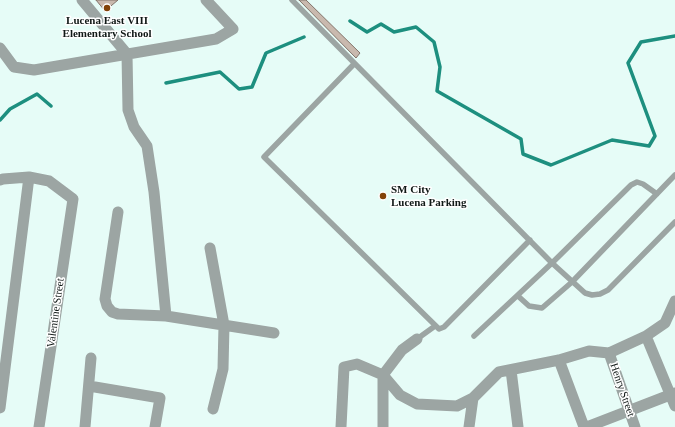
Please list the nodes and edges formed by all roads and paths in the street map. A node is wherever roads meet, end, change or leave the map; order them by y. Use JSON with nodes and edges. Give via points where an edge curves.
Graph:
{"nodes":[{"id":1,"x":82,"y":0,"type":"edge"},
{"id":2,"x":206,"y":0,"type":"edge"},
{"id":3,"x":292,"y":0,"type":"edge"},
{"id":4,"x":0,"y":48,"type":"edge"},
{"id":5,"x":127,"y":54,"type":"junction"},
{"id":6,"x":354,"y":64,"type":"junction"},
{"id":7,"x":675,"y":175,"type":"edge"},
{"id":8,"x":29,"y":177,"type":"junction"},
{"id":9,"x":0,"y":180,"type":"edge"},
{"id":10,"x":657,"y":194,"type":"junction"},
{"id":11,"x":118,"y":212,"type":"dead end"},
{"id":12,"x":675,"y":222,"type":"edge"},
{"id":13,"x":530,"y":240,"type":"junction"},
{"id":14,"x":210,"y":248,"type":"dead end"},
{"id":15,"x":552,"y":263,"type":"junction"},
{"id":16,"x":572,"y":282,"type":"junction"},
{"id":17,"x":518,"y":296,"type":"junction"},
{"id":18,"x":675,"y":301,"type":"edge"},
{"id":19,"x":166,"y":316,"type":"junction"},
{"id":20,"x":224,"y":325,"type":"junction"},
{"id":21,"x":435,"y":326,"type":"junction"},
{"id":22,"x":274,"y":333,"type":"dead end"},
{"id":23,"x":474,"y":336,"type":"dead end"},
{"id":24,"x":646,"y":336,"type":"junction"},
{"id":25,"x":417,"y":339,"type":"joint"},
{"id":26,"x":609,"y":353,"type":"junction"},
{"id":27,"x":91,"y":358,"type":"dead end"},
{"id":28,"x":559,"y":360,"type":"junction"},
{"id":29,"x":510,"y":370,"type":"junction"},
{"id":30,"x":383,"y":375,"type":"junction"},
{"id":31,"x":89,"y":386,"type":"junction"},
{"id":32,"x":673,"y":394,"type":"edge"},
{"id":33,"x":473,"y":398,"type":"junction"},
{"id":34,"x":675,"y":406,"type":"edge"},
{"id":35,"x":0,"y":408,"type":"edge"},
{"id":36,"x":212,"y":409,"type":"dead end"},
{"id":37,"x":629,"y":411,"type":"junction"},
{"id":38,"x":39,"y":427,"type":"edge"},
{"id":39,"x":85,"y":427,"type":"edge"},
{"id":40,"x":156,"y":427,"type":"edge"},
{"id":41,"x":341,"y":427,"type":"edge"},
{"id":42,"x":383,"y":427,"type":"edge"},
{"id":43,"x":469,"y":427,"type":"edge"},
{"id":44,"x":518,"y":427,"type":"edge"},
{"id":45,"x":584,"y":427,"type":"edge"},
{"id":46,"x":587,"y":427,"type":"edge"},
{"id":47,"x":635,"y":427,"type":"edge"}],
"edges":[{"from":1,"to":5,"type":"street"},
{"from":2,"to":5,"type":"street","via":[[232,29],[216,39]]},
{"from":3,"to":6,"type":"lane"},
{"from":4,"to":5,"type":"street","via":[[14,67],[34,70]]},
{"from":5,"to":19,"type":"street","via":[[128,110],[134,127],[147,146]]},
{"from":6,"to":13,"type":"lane"},
{"from":6,"to":21,"type":"lane","via":[[264,157]]},
{"from":7,"to":10,"type":"lane"},
{"from":8,"to":9,"type":"street"},
{"from":8,"to":35,"type":"street"},
{"from":8,"to":38,"type":"street","name":"Valentine Street","via":[[49,181],[73,199]]},
{"from":10,"to":15,"type":"lane","via":[[643,184],[637,182],[631,185]]},
{"from":10,"to":16,"type":"lane"},
{"from":11,"to":19,"type":"street","via":[[105,299],[107,306],[118,314]]},
{"from":12,"to":16,"type":"lane","via":[[608,290],[592,295],[585,293]]},
{"from":13,"to":15,"type":"lane"},
{"from":13,"to":21,"type":"lane","via":[[444,327],[439,329]]},
{"from":14,"to":20,"type":"street"},
{"from":15,"to":16,"type":"lane"},
{"from":15,"to":17,"type":"lane"},
{"from":16,"to":17,"type":"lane","via":[[542,308],[529,306]]},
{"from":17,"to":23,"type":"lane"},
{"from":18,"to":24,"type":"street","via":[[665,323]]},
{"from":19,"to":20,"type":"street"},
{"from":20,"to":22,"type":"street"},
{"from":20,"to":36,"type":"street","via":[[223,369]]},
{"from":21,"to":25,"type":"lane"},
{"from":24,"to":26,"type":"street"},
{"from":24,"to":32,"type":"street"},
{"from":25,"to":30,"type":"street","via":[[402,350]]},
{"from":26,"to":28,"type":"street","via":[[589,351]]},
{"from":26,"to":37,"type":"street","name":"Henry Street"},
{"from":27,"to":31,"type":"street"},
{"from":28,"to":29,"type":"street"},
{"from":28,"to":45,"type":"street"},
{"from":29,"to":33,"type":"street","via":[[499,372]]},
{"from":29,"to":44,"type":"street"},
{"from":30,"to":33,"type":"street","via":[[400,395],[417,404],[457,406]]},
{"from":30,"to":41,"type":"street","via":[[357,364],[344,367]]},
{"from":30,"to":42,"type":"street"},
{"from":31,"to":39,"type":"street"},
{"from":31,"to":40,"type":"street","via":[[160,398]]},
{"from":32,"to":34,"type":"street"},
{"from":32,"to":37,"type":"street"},
{"from":33,"to":43,"type":"street"},
{"from":37,"to":46,"type":"street"},
{"from":37,"to":47,"type":"street","name":"Henry Street"}]}
